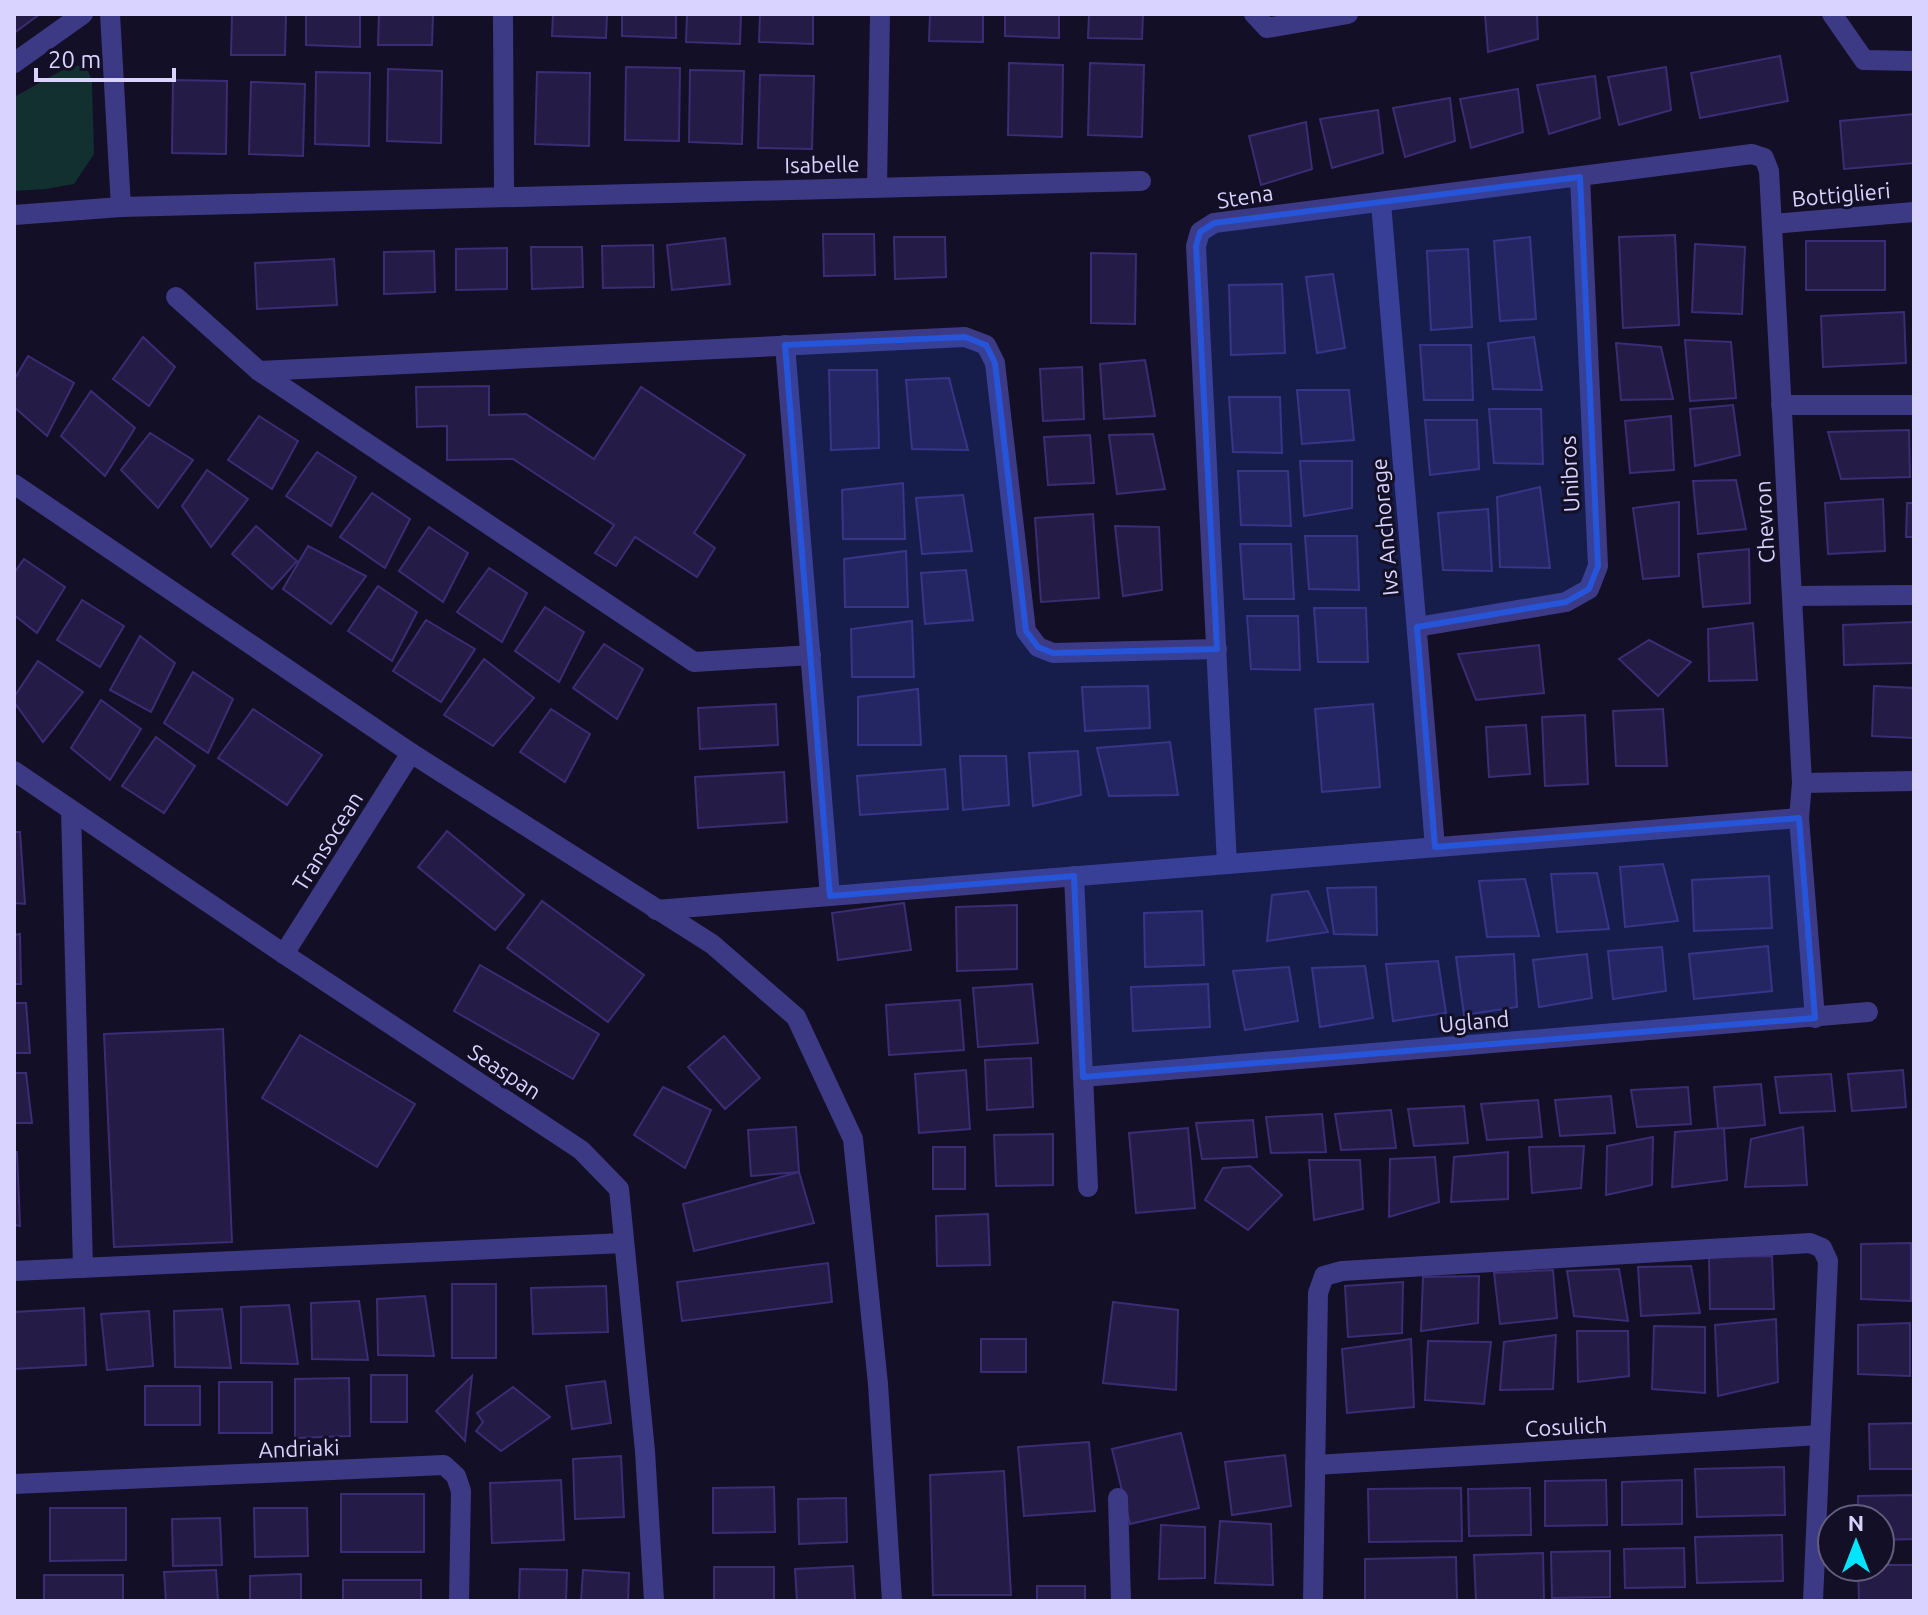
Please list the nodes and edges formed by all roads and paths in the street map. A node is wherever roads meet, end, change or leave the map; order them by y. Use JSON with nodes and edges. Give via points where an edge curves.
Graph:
{"nodes":[{"id":1,"x":83,"y":14,"type":"edge"},
{"id":2,"x":110,"y":14,"type":"edge"},
{"id":3,"x":503,"y":14,"type":"edge"},
{"id":4,"x":880,"y":14,"type":"edge"},
{"id":5,"x":1254,"y":14,"type":"edge"},
{"id":6,"x":1348,"y":14,"type":"edge"},
{"id":7,"x":1832,"y":14,"type":"edge"},
{"id":8,"x":1914,"y":61,"type":"edge"},
{"id":9,"x":14,"y":63,"type":"edge"},
{"id":10,"x":1580,"y":177,"type":"junction"},
{"id":11,"x":1141,"y":181,"type":"dead end"},
{"id":12,"x":877,"y":187,"type":"junction"},
{"id":13,"x":504,"y":195,"type":"junction"},
{"id":14,"x":1381,"y":203,"type":"junction"},
{"id":15,"x":121,"y":207,"type":"junction"},
{"id":16,"x":1914,"y":212,"type":"edge"},
{"id":17,"x":14,"y":215,"type":"edge"},
{"id":18,"x":1772,"y":224,"type":"junction"},
{"id":19,"x":176,"y":297,"type":"dead end"},
{"id":20,"x":785,"y":345,"type":"junction"},
{"id":21,"x":259,"y":371,"type":"junction"},
{"id":22,"x":1781,"y":405,"type":"junction"},
{"id":23,"x":1914,"y":405,"type":"edge"},
{"id":24,"x":14,"y":484,"type":"edge"},
{"id":25,"x":1914,"y":595,"type":"edge"},
{"id":26,"x":1792,"y":596,"type":"junction"},
{"id":27,"x":1417,"y":627,"type":"junction"},
{"id":28,"x":1217,"y":649,"type":"junction"},
{"id":29,"x":811,"y":655,"type":"junction"},
{"id":30,"x":411,"y":753,"type":"junction"},
{"id":31,"x":14,"y":771,"type":"edge"},
{"id":32,"x":1914,"y":781,"type":"edge"},
{"id":33,"x":1802,"y":783,"type":"junction"},
{"id":34,"x":71,"y":810,"type":"junction"},
{"id":35,"x":1799,"y":818,"type":"junction"},
{"id":36,"x":1435,"y":847,"type":"junction"},
{"id":37,"x":1227,"y":864,"type":"junction"},
{"id":38,"x":1074,"y":876,"type":"junction"},
{"id":39,"x":830,"y":896,"type":"junction"},
{"id":40,"x":656,"y":910,"type":"junction"},
{"id":41,"x":284,"y":954,"type":"junction"},
{"id":42,"x":1868,"y":1012,"type":"dead end"},
{"id":43,"x":1815,"y":1018,"type":"junction"},
{"id":44,"x":1083,"y":1077,"type":"junction"},
{"id":45,"x":1088,"y":1187,"type":"dead end"},
{"id":46,"x":624,"y":1243,"type":"junction"},
{"id":47,"x":83,"y":1268,"type":"junction"},
{"id":48,"x":14,"y":1271,"type":"edge"},
{"id":49,"x":1820,"y":1435,"type":"junction"},
{"id":50,"x":1315,"y":1465,"type":"junction"},
{"id":51,"x":14,"y":1484,"type":"edge"},
{"id":52,"x":1118,"y":1498,"type":"dead end"},
{"id":53,"x":459,"y":1601,"type":"edge"},
{"id":54,"x":654,"y":1601,"type":"edge"},
{"id":55,"x":892,"y":1601,"type":"edge"},
{"id":56,"x":1121,"y":1601,"type":"edge"},
{"id":57,"x":1313,"y":1601,"type":"edge"},
{"id":58,"x":1813,"y":1601,"type":"edge"}],
"edges":[{"from":1,"to":9,"type":"street"},
{"from":2,"to":15,"type":"street"},
{"from":3,"to":13,"type":"street"},
{"from":4,"to":12,"type":"street"},
{"from":5,"to":6,"type":"street","via":[[1267,28]]},
{"from":7,"to":8,"type":"street","via":[[1864,60]]},
{"from":10,"to":14,"type":"street","name":"Stena"},
{"from":10,"to":18,"type":"street","name":"Stena","via":[[1752,154],[1764,158],[1769,171]]},
{"from":10,"to":27,"type":"street","name":"Unibros","via":[[1598,566],[1589,589],[1566,602]]},
{"from":11,"to":12,"type":"street","name":"Isabelle"},
{"from":12,"to":13,"type":"street","name":"Isabelle"},
{"from":13,"to":15,"type":"street","name":"Isabelle"},
{"from":14,"to":27,"type":"street","name":"Ivs Anchorage"},
{"from":14,"to":28,"type":"street","name":"Stena","via":[[1214,223],[1200,232],[1196,246]]},
{"from":15,"to":17,"type":"street","name":"Isabelle"},
{"from":16,"to":18,"type":"street","name":"Bottiglieri"},
{"from":18,"to":22,"type":"street","name":"Chevron"},
{"from":19,"to":21,"type":"street"},
{"from":20,"to":21,"type":"street"},
{"from":20,"to":28,"type":"street","via":[[965,337],[986,345],[995,363],[1026,631],[1038,647],[1053,653]]},
{"from":20,"to":29,"type":"street"},
{"from":21,"to":29,"type":"street","via":[[694,662]]},
{"from":22,"to":23,"type":"street"},
{"from":22,"to":26,"type":"street","name":"Chevron"},
{"from":24,"to":30,"type":"street"},
{"from":25,"to":26,"type":"street"},
{"from":26,"to":33,"type":"street","name":"Chevron"},
{"from":27,"to":36,"type":"street","name":"Ivs Anchorage"},
{"from":28,"to":37,"type":"street","name":"Stena"},
{"from":29,"to":39,"type":"street"},
{"from":30,"to":40,"type":"street"},
{"from":30,"to":41,"type":"street","name":"Transocean"},
{"from":31,"to":34,"type":"street","name":"Seaspan"},
{"from":32,"to":33,"type":"street"},
{"from":33,"to":35,"type":"street","name":"Chevron"},
{"from":34,"to":41,"type":"street","name":"Seaspan"},
{"from":34,"to":47,"type":"street"},
{"from":35,"to":36,"type":"street"},
{"from":35,"to":43,"type":"street","name":"Chevron"},
{"from":36,"to":37,"type":"street"},
{"from":37,"to":38,"type":"street"},
{"from":38,"to":39,"type":"street"},
{"from":38,"to":44,"type":"street"},
{"from":39,"to":40,"type":"street"},
{"from":40,"to":55,"type":"street","via":[[712,944],[796,1017],[853,1139],[878,1384]]},
{"from":41,"to":46,"type":"street","name":"Seaspan","via":[[581,1150],[619,1189]]},
{"from":42,"to":43,"type":"street","name":"Ugland"},
{"from":43,"to":44,"type":"street","name":"Ugland"},
{"from":44,"to":45,"type":"street"},
{"from":46,"to":47,"type":"street"},
{"from":46,"to":54,"type":"street","name":"Seaspan"},
{"from":47,"to":48,"type":"street"},
{"from":49,"to":50,"type":"street","name":"Cosulich"},
{"from":49,"to":50,"type":"street","via":[[1828,1261],[1822,1248],[1810,1243],[1779,1244],[1324,1276],[1318,1293]]},
{"from":49,"to":58,"type":"street"},
{"from":50,"to":57,"type":"street"},
{"from":51,"to":53,"type":"street","name":"Andriaki","via":[[444,1465],[456,1476],[461,1491]]},
{"from":52,"to":56,"type":"street"}]}
